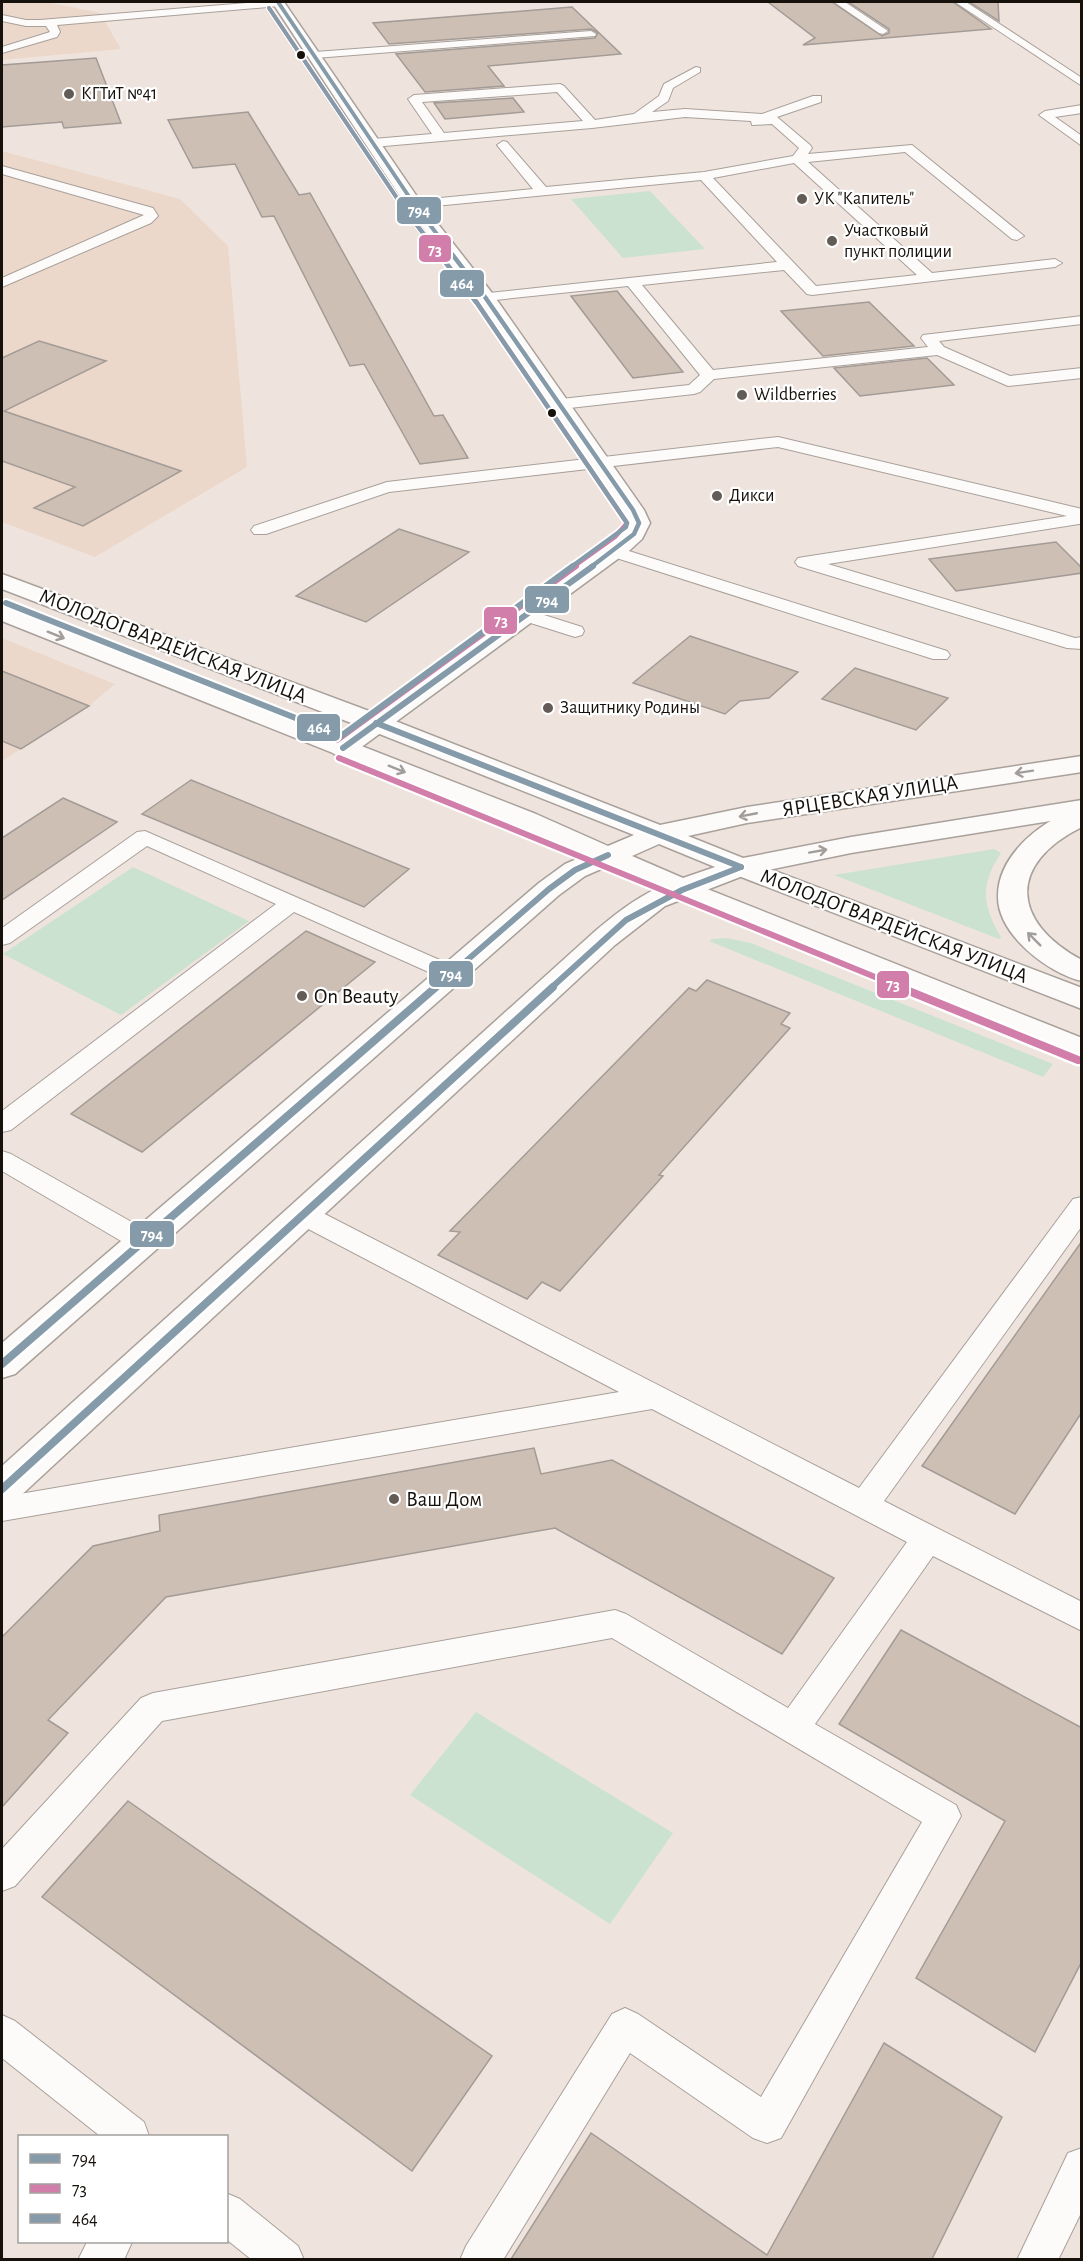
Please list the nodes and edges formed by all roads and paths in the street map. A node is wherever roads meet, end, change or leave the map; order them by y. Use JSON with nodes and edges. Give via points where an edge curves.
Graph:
{"nodes":[{"id":1,"x":278,"y":2,"type":"edge"},
{"id":2,"x":839,"y":2,"type":"edge"},
{"id":3,"x":960,"y":2,"type":"edge"},
{"id":4,"x":2,"y":18,"type":"edge"},
{"id":5,"x":50,"y":22,"type":"junction"},
{"id":6,"x":882,"y":31,"type":"dead end"},
{"id":7,"x":591,"y":34,"type":"dead end"},
{"id":8,"x":2,"y":50,"type":"edge"},
{"id":9,"x":315,"y":56,"type":"junction"},
{"id":10,"x":696,"y":70,"type":"dead end"},
{"id":11,"x":1082,"y":83,"type":"edge"},
{"id":12,"x":817,"y":99,"type":"dead end"},
{"id":13,"x":1082,"y":109,"type":"edge"},
{"id":14,"x":638,"y":117,"type":"junction"},
{"id":15,"x":592,"y":124,"type":"junction"},
{"id":16,"x":704,"y":127,"type":"dead end"},
{"id":17,"x":440,"y":137,"type":"junction"},
{"id":18,"x":373,"y":142,"type":"junction"},
{"id":19,"x":1082,"y":142,"type":"edge"},
{"id":20,"x":515,"y":144,"type":"dead end"},
{"id":21,"x":797,"y":159,"type":"junction"},
{"id":22,"x":2,"y":170,"type":"edge"},
{"id":23,"x":704,"y":176,"type":"junction"},
{"id":24,"x":543,"y":192,"type":"junction"},
{"id":25,"x":414,"y":204,"type":"junction"},
{"id":26,"x":1017,"y":236,"type":"dead end"},
{"id":27,"x":1055,"y":263,"type":"dead end"},
{"id":28,"x":787,"y":265,"type":"junction"},
{"id":29,"x":928,"y":278,"type":"junction"},
{"id":30,"x":632,"y":282,"type":"junction"},
{"id":31,"x":2,"y":283,"type":"edge"},
{"id":32,"x":485,"y":297,"type":"junction"},
{"id":33,"x":1082,"y":320,"type":"edge"},
{"id":34,"x":939,"y":350,"type":"junction"},
{"id":35,"x":1082,"y":373,"type":"edge"},
{"id":36,"x":709,"y":375,"type":"junction"},
{"id":37,"x":561,"y":404,"type":"junction"},
{"id":38,"x":600,"y":462,"type":"junction"},
{"id":39,"x":1082,"y":516,"type":"edge"},
{"id":40,"x":260,"y":530,"type":"dead end"},
{"id":41,"x":613,"y":551,"type":"junction"},
{"id":42,"x":2,"y":581,"type":"edge"},
{"id":43,"x":2,"y":613,"type":"edge"},
{"id":44,"x":525,"y":615,"type":"junction"},
{"id":45,"x":575,"y":631,"type":"dead end"},
{"id":46,"x":1082,"y":643,"type":"edge"},
{"id":47,"x":940,"y":655,"type":"dead end"},
{"id":48,"x":376,"y":723,"type":"junction"},
{"id":49,"x":343,"y":748,"type":"junction"},
{"id":50,"x":1082,"y":764,"type":"edge"},
{"id":51,"x":1082,"y":808,"type":"edge"},
{"id":52,"x":1082,"y":816,"type":"edge"},
{"id":53,"x":659,"y":834,"type":"junction"},
{"id":54,"x":608,"y":855,"type":"junction"},
{"id":55,"x":741,"y":867,"type":"junction"},
{"id":56,"x":682,"y":888,"type":"junction"},
{"id":57,"x":292,"y":903,"type":"junction"},
{"id":58,"x":2,"y":938,"type":"edge"},
{"id":59,"x":1082,"y":972,"type":"edge"},
{"id":60,"x":450,"y":973,"type":"junction"},
{"id":61,"x":1082,"y":999,"type":"edge"},
{"id":62,"x":1082,"y":1050,"type":"edge"},
{"id":63,"x":2,"y":1124,"type":"edge"},
{"id":64,"x":2,"y":1160,"type":"edge"},
{"id":65,"x":1082,"y":1206,"type":"edge"},
{"id":66,"x":304,"y":1215,"type":"junction"},
{"id":67,"x":143,"y":1241,"type":"junction"},
{"id":68,"x":2,"y":1364,"type":"edge"},
{"id":69,"x":654,"y":1397,"type":"junction"},
{"id":70,"x":2,"y":1490,"type":"edge"},
{"id":71,"x":864,"y":1505,"type":"junction"},
{"id":72,"x":2,"y":1509,"type":"edge"},
{"id":73,"x":928,"y":1538,"type":"junction"},
{"id":74,"x":1082,"y":1618,"type":"edge"},
{"id":75,"x":793,"y":1728,"type":"junction"},
{"id":76,"x":2,"y":1874,"type":"edge"},
{"id":77,"x":2,"y":2034,"type":"edge"},
{"id":78,"x":129,"y":2135,"type":"edge"},
{"id":79,"x":1082,"y":2167,"type":"edge"},
{"id":80,"x":228,"y":2215,"type":"edge"},
{"id":81,"x":110,"y":2243,"type":"edge"},
{"id":82,"x":98,"y":2259,"type":"edge"},
{"id":83,"x":284,"y":2259,"type":"edge"},
{"id":84,"x":480,"y":2259,"type":"edge"},
{"id":85,"x":1037,"y":2259,"type":"edge"}],
"edges":[{"from":1,"to":5,"type":"lane"},
{"from":1,"to":9,"type":"main road"},
{"from":2,"to":6,"type":"lane"},
{"from":3,"to":11,"type":"lane"},
{"from":4,"to":5,"type":"lane"},
{"from":5,"to":8,"type":"lane","via":[[53,35]]},
{"from":7,"to":9,"type":"lane"},
{"from":9,"to":18,"type":"main road"},
{"from":10,"to":14,"type":"lane","via":[[668,86],[664,98]]},
{"from":12,"to":14,"type":"lane","via":[[763,118],[685,113]]},
{"from":13,"to":19,"type":"lane","via":[[1045,115]]},
{"from":14,"to":15,"type":"lane"},
{"from":15,"to":17,"type":"lane"},
{"from":15,"to":17,"type":"lane","via":[[561,88],[414,99]]},
{"from":16,"to":21,"type":"lane","via":[[775,120],[806,148]]},
{"from":17,"to":18,"type":"lane"},
{"from":18,"to":25,"type":"main road"},
{"from":20,"to":24,"type":"lane","via":[[503,146]]},
{"from":21,"to":23,"type":"lane"},
{"from":21,"to":26,"type":"lane","via":[[909,148]]},
{"from":21,"to":29,"type":"lane"},
{"from":22,"to":31,"type":"lane","via":[[148,211],[151,216]]},
{"from":23,"to":24,"type":"lane"},
{"from":23,"to":28,"type":"lane"},
{"from":24,"to":25,"type":"lane"},
{"from":25,"to":32,"type":"main road"},
{"from":27,"to":29,"type":"lane"},
{"from":28,"to":29,"type":"lane","via":[[812,291]]},
{"from":28,"to":30,"type":"lane"},
{"from":30,"to":32,"type":"lane"},
{"from":30,"to":36,"type":"lane"},
{"from":32,"to":37,"type":"main road"},
{"from":33,"to":34,"type":"lane","via":[[928,338]]},
{"from":34,"to":35,"type":"lane","via":[[1008,381]]},
{"from":34,"to":36,"type":"lane"},
{"from":36,"to":37,"type":"lane","via":[[694,389]]},
{"from":37,"to":38,"type":"main road"},
{"from":38,"to":39,"type":"lane","via":[[778,442]]},
{"from":38,"to":40,"type":"lane","via":[[387,487]]},
{"from":38,"to":41,"type":"main road","via":[[639,523],[634,534]]},
{"from":39,"to":46,"type":"lane","via":[[804,562],[1074,644]]},
{"from":41,"to":44,"type":"main road"},
{"from":41,"to":47,"type":"lane"},
{"from":42,"to":48,"type":"main road","name":"МОЛОДОГВАРДЕЙСКАЯ УЛИЦА"},
{"from":43,"to":49,"type":"main road","name":"МОЛОДОГВАРДЕЙСКАЯ УЛИЦА","one_way":true},
{"from":44,"to":45,"type":"lane"},
{"from":44,"to":48,"type":"main road"},
{"from":48,"to":49,"type":"main road"},
{"from":48,"to":53,"type":"main road","name":"МОЛОДОГВАРДЕЙСКАЯ УЛИЦА"},
{"from":49,"to":54,"type":"main road","name":"МОЛОДОГВАРДЕЙСКАЯ УЛИЦА","one_way":true},
{"from":50,"to":53,"type":"main road","name":"ЯРЦЕВСКАЯ УЛИЦА","one_way":true,"via":[[758,813]]},
{"from":55,"to":51,"type":"main road","one_way":true},
{"from":59,"to":52,"type":"main road","one_way":true,"via":[[1054,958],[1029,935],[1015,913],[1012,891],[1015,873],[1036,843]]},
{"from":53,"to":54,"type":"main road","name":"ЯРЦЕВСКАЯ УЛИЦА"},
{"from":53,"to":55,"type":"main road","name":"МОЛОДОГВАРДЕЙСКАЯ УЛИЦА"},
{"from":54,"to":56,"type":"main road","name":"МОЛОДОГВАРДЕЙСКАЯ УЛИЦА"},
{"from":54,"to":60,"type":"main road","name":"ЯРЦЕВСКАЯ УЛИЦА","via":[[575,870],[549,889]]},
{"from":55,"to":56,"type":"main road"},
{"from":55,"to":61,"type":"main road","name":"МОЛОДОГВАРДЕЙСКАЯ УЛИЦА"},
{"from":56,"to":62,"type":"main road","name":"МОЛОДОГВАРДЕЙСКАЯ УЛИЦА"},
{"from":56,"to":66,"type":"main road","via":[[655,900],[611,933]]},
{"from":57,"to":58,"type":"lane","via":[[145,837]]},
{"from":57,"to":60,"type":"lane"},
{"from":57,"to":63,"type":"lane"},
{"from":60,"to":67,"type":"main road","name":"ЯРЦЕВСКАЯ УЛИЦА"},
{"from":64,"to":67,"type":"lane"},
{"from":65,"to":71,"type":"lane"},
{"from":66,"to":69,"type":"lane"},
{"from":66,"to":70,"type":"main road"},
{"from":67,"to":68,"type":"main road","name":"ЯРЦЕВСКАЯ УЛИЦА"},
{"from":69,"to":71,"type":"lane"},
{"from":69,"to":72,"type":"lane"},
{"from":71,"to":73,"type":"lane"},
{"from":73,"to":74,"type":"lane"},
{"from":73,"to":75,"type":"lane"},
{"from":75,"to":76,"type":"lane","via":[[615,1624],[153,1708]]},
{"from":75,"to":84,"type":"lane","via":[[944,1816],[767,2124],[625,2027]]},
{"from":77,"to":78,"type":"lane"},
{"from":79,"to":85,"type":"lane"},
{"from":80,"to":83,"type":"lane"},
{"from":81,"to":82,"type":"lane"}]}
